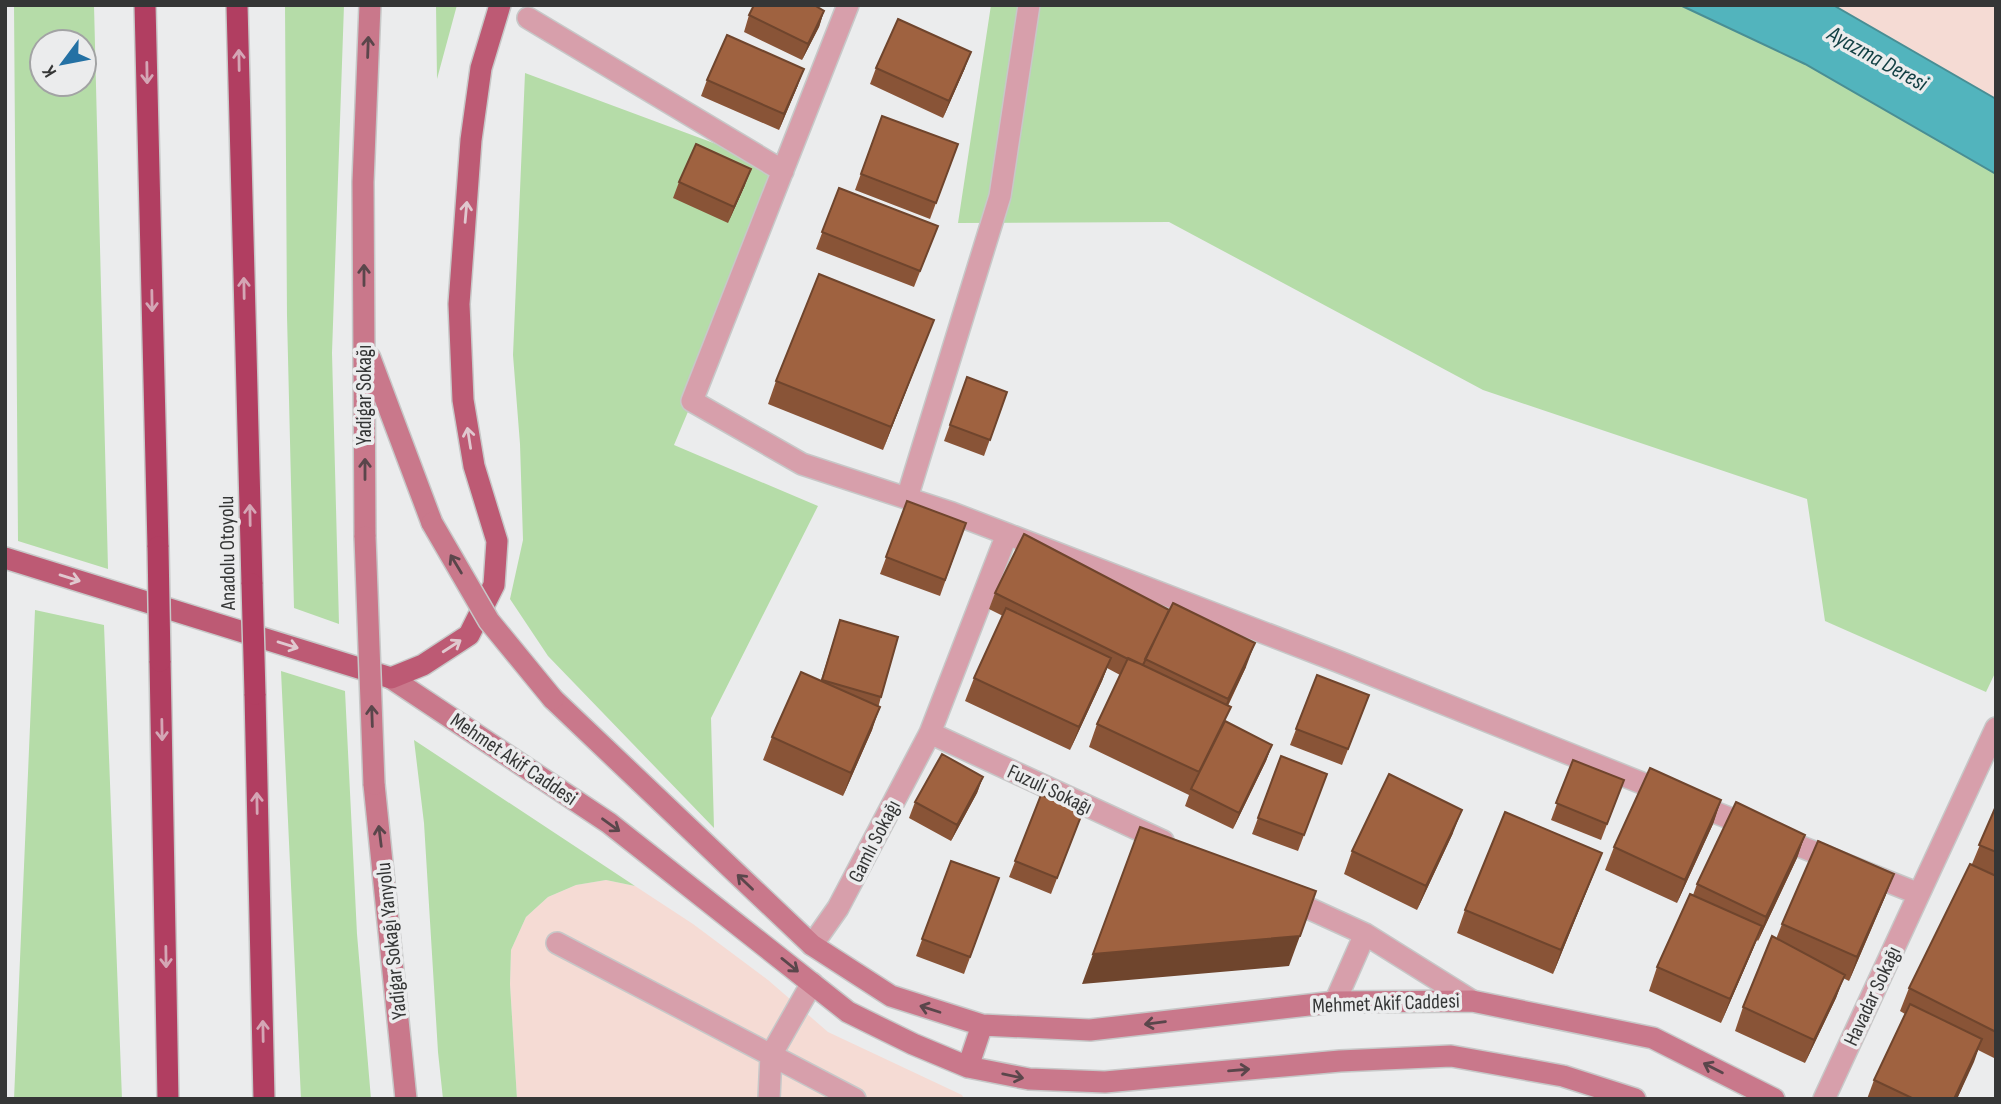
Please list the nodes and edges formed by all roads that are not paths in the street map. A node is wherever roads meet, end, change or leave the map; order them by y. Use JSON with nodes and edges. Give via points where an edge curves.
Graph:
{"nodes":[{"id":1,"x":145,"y":5,"type":"edge"},
{"id":2,"x":237,"y":5,"type":"edge"},
{"id":3,"x":370,"y":5,"type":"edge"},
{"id":4,"x":500,"y":5,"type":"edge"},
{"id":5,"x":848,"y":5,"type":"edge"},
{"id":6,"x":1029,"y":5,"type":"edge"},
{"id":7,"x":527,"y":18,"type":"dead end"},
{"id":8,"x":783,"y":171,"type":"junction"},
{"id":9,"x":364,"y":343,"type":"junction"},
{"id":10,"x":907,"y":498,"type":"junction"},
{"id":11,"x":1007,"y":534,"type":"junction"},
{"id":12,"x":5,"y":558,"type":"edge"},
{"id":13,"x":391,"y":678,"type":"junction"},
{"id":14,"x":1996,"y":728,"type":"edge"},
{"id":15,"x":930,"y":733,"type":"junction"},
{"id":16,"x":374,"y":784,"type":"joint"},
{"id":17,"x":1178,"y":848,"type":"edge"},
{"id":18,"x":1265,"y":888,"type":"edge"},
{"id":19,"x":1919,"y":894,"type":"junction"},
{"id":20,"x":1365,"y":934,"type":"junction"},
{"id":21,"x":557,"y":943,"type":"dead end"},
{"id":22,"x":812,"y":945,"type":"junction"},
{"id":23,"x":812,"y":984,"type":"junction"},
{"id":24,"x":1472,"y":1001,"type":"junction"},
{"id":25,"x":1335,"y":1002,"type":"junction"},
{"id":26,"x":982,"y":1025,"type":"junction"},
{"id":27,"x":771,"y":1055,"type":"junction"},
{"id":28,"x":968,"y":1067,"type":"junction"},
{"id":29,"x":168,"y":1099,"type":"edge"},
{"id":30,"x":264,"y":1099,"type":"edge"},
{"id":31,"x":406,"y":1099,"type":"edge"},
{"id":32,"x":769,"y":1099,"type":"edge"},
{"id":33,"x":855,"y":1099,"type":"edge"},
{"id":34,"x":1635,"y":1099,"type":"edge"},
{"id":35,"x":1774,"y":1099,"type":"edge"},
{"id":36,"x":1824,"y":1099,"type":"edge"}],
"edges":[{"from":1,"to":29,"type":"highway","one_way":true,"bridge":true},
{"from":30,"to":2,"type":"highway","name":"Anadolu Otoyolu","one_way":true,"bridge":true},
{"from":9,"to":3,"type":"main road","name":"Yadigar Sokağı","one_way":true,"via":[[363,182]]},
{"from":13,"to":4,"type":"main road","one_way":true,"via":[[423,665],[469,635],[494,585],[497,541],[474,466],[463,400],[459,304],[481,68]]},
{"from":5,"to":8,"type":"street"},
{"from":6,"to":10,"type":"street","via":[[1000,196]]},
{"from":7,"to":8,"type":"street"},
{"from":8,"to":10,"type":"street","via":[[692,401],[802,464]]},
{"from":16,"to":9,"type":"main road","name":"Yadigar Sokağı","one_way":true,"bridge":true},
{"from":22,"to":9,"type":"main road","name":"Mehmet Akif Caddesi","one_way":true,"bridge":true,"via":[[553,699],[489,621],[432,523]]},
{"from":10,"to":11,"type":"street"},
{"from":11,"to":15,"type":"street"},
{"from":11,"to":19,"type":"street"},
{"from":12,"to":13,"type":"main road","name":"Mehmet Akif Caddesi","one_way":true},
{"from":13,"to":23,"type":"main road","name":"Mehmet Akif Caddesi","one_way":true,"via":[[609,823]]},
{"from":14,"to":19,"type":"street","name":"Havadar Sokağı"},
{"from":15,"to":17,"type":"street","name":"Fuzuli Sokağı"},
{"from":15,"to":22,"type":"street","name":"Gamlı Sokağı","via":[[838,908]]},
{"from":31,"to":16,"type":"main road","name":"Yadigar Sokağı Yanyolu","one_way":true},
{"from":18,"to":20,"type":"street"},
{"from":19,"to":36,"type":"street","name":"Havadar Sokağı"},
{"from":20,"to":24,"type":"street"},
{"from":20,"to":25,"type":"street"},
{"from":21,"to":27,"type":"street"},
{"from":26,"to":22,"type":"main road","name":"Mehmet Akif Caddesi","one_way":true,"via":[[891,996]]},
{"from":23,"to":27,"type":"street"},
{"from":23,"to":28,"type":"main road","name":"Mehmet Akif Caddesi","via":[[848,1013]]},
{"from":24,"to":25,"type":"main road","name":"Mehmet Akif Caddesi"},
{"from":35,"to":24,"type":"main road","name":"Mehmet Akif Caddesi","one_way":true,"via":[[1653,1038]]},
{"from":25,"to":26,"type":"main road","name":"Mehmet Akif Caddesi","one_way":true,"via":[[1090,1030]]},
{"from":26,"to":28,"type":"main road"},
{"from":27,"to":32,"type":"street"},
{"from":27,"to":33,"type":"street"},
{"from":28,"to":34,"type":"main road","name":"Mehmet Akif Caddesi","one_way":true,"via":[[1029,1079],[1105,1082],[1451,1056],[1563,1076]]}]}
